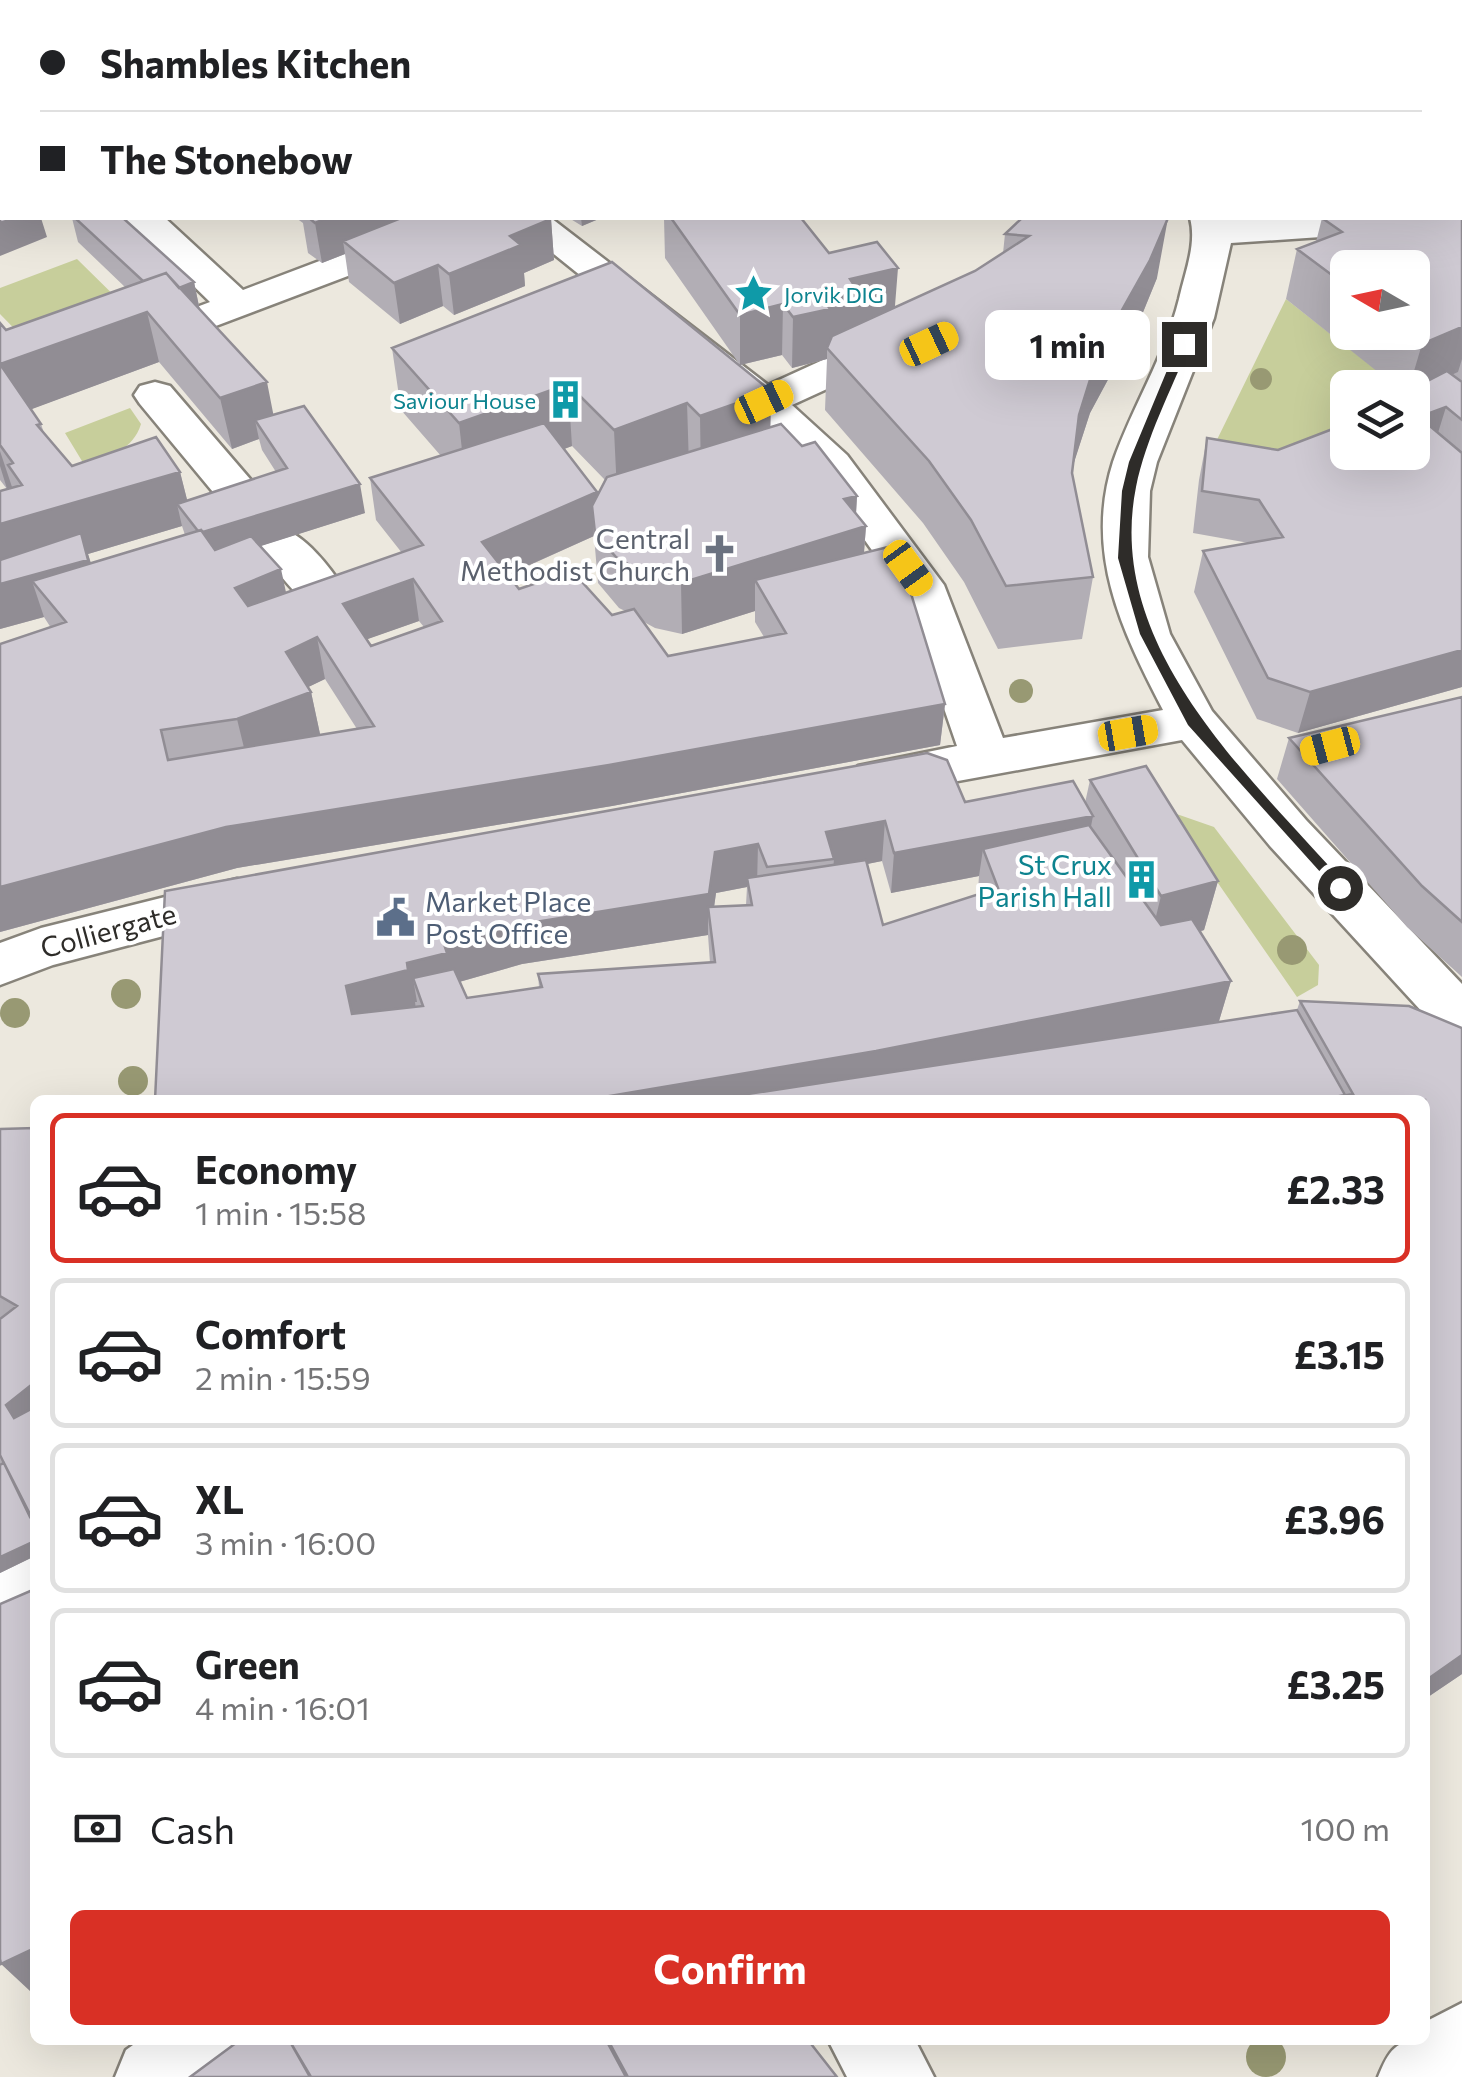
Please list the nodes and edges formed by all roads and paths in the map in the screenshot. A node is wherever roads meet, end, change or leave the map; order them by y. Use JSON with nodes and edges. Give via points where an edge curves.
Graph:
{"nodes":[{"id":1,"x":144,"y":220,"type":"edge"},
{"id":2,"x":462,"y":220,"type":"edge"},
{"id":3,"x":531,"y":220,"type":"edge"},
{"id":4,"x":1337,"y":220,"type":"edge"},
{"id":5,"x":1211,"y":225,"type":"edge"},
{"id":6,"x":237,"y":306,"type":"junction"},
{"id":7,"x":192,"y":324,"type":"edge"},
{"id":8,"x":934,"y":333,"type":"edge"},
{"id":9,"x":155,"y":395,"type":"dead end"},
{"id":10,"x":770,"y":408,"type":"junction"},
{"id":11,"x":196,"y":442,"type":"junction"},
{"id":12,"x":147,"y":458,"type":"edge"},
{"id":13,"x":323,"y":592,"type":"edge"},
{"id":14,"x":1194,"y":721,"type":"junction"},
{"id":15,"x":1291,"y":757,"type":"edge"},
{"id":16,"x":986,"y":758,"type":"junction"},
{"id":17,"x":1238,"y":772,"type":"junction"},
{"id":18,"x":833,"y":786,"type":"edge"},
{"id":19,"x":275,"y":890,"type":"edge"},
{"id":20,"x":179,"y":910,"type":"junction"},
{"id":21,"x":0,"y":963,"type":"edge"},
{"id":22,"x":176,"y":967,"type":"edge"},
{"id":23,"x":1453,"y":1007,"type":"edge"},
{"id":24,"x":1395,"y":1026,"type":"edge"},
{"id":25,"x":30,"y":1589,"type":"edge"},
{"id":26,"x":0,"y":1604,"type":"edge"},
{"id":27,"x":1462,"y":2041,"type":"edge"},
{"id":28,"x":197,"y":2045,"type":"edge"},
{"id":29,"x":870,"y":2045,"type":"edge"},
{"id":30,"x":153,"y":2077,"type":"edge"},
{"id":31,"x":896,"y":2077,"type":"edge"},
{"id":32,"x":1416,"y":2077,"type":"edge"}],
"edges":[{"from":1,"to":6,"type":"street"},
{"from":2,"to":6,"type":"street"},
{"from":3,"to":10,"type":"street"},
{"from":4,"to":5,"type":"street","via":[[1302,228]]},
{"from":5,"to":14,"type":"street","via":[[1194,318],[1128,491],[1125,558],[1147,634]]},
{"from":6,"to":7,"type":"street"},
{"from":8,"to":10,"type":"street"},
{"from":9,"to":11,"type":"street"},
{"from":10,"to":16,"type":"street","via":[[832,464],[928,596]]},
{"from":11,"to":12,"type":"street"},
{"from":11,"to":13,"type":"street"},
{"from":14,"to":16,"type":"street"},
{"from":14,"to":17,"type":"street"},
{"from":15,"to":17,"type":"street"},
{"from":16,"to":18,"type":"street"},
{"from":17,"to":23,"type":"street"},
{"from":19,"to":20,"type":"street","name":"Colliergate"},
{"from":20,"to":21,"type":"street","name":"Colliergate","via":[[45,943]]},
{"from":20,"to":22,"type":"street"},
{"from":23,"to":24,"type":"street"},
{"from":25,"to":26,"type":"street"},
{"from":27,"to":32,"type":"street"},
{"from":28,"to":30,"type":"street"},
{"from":29,"to":31,"type":"street"}]}
